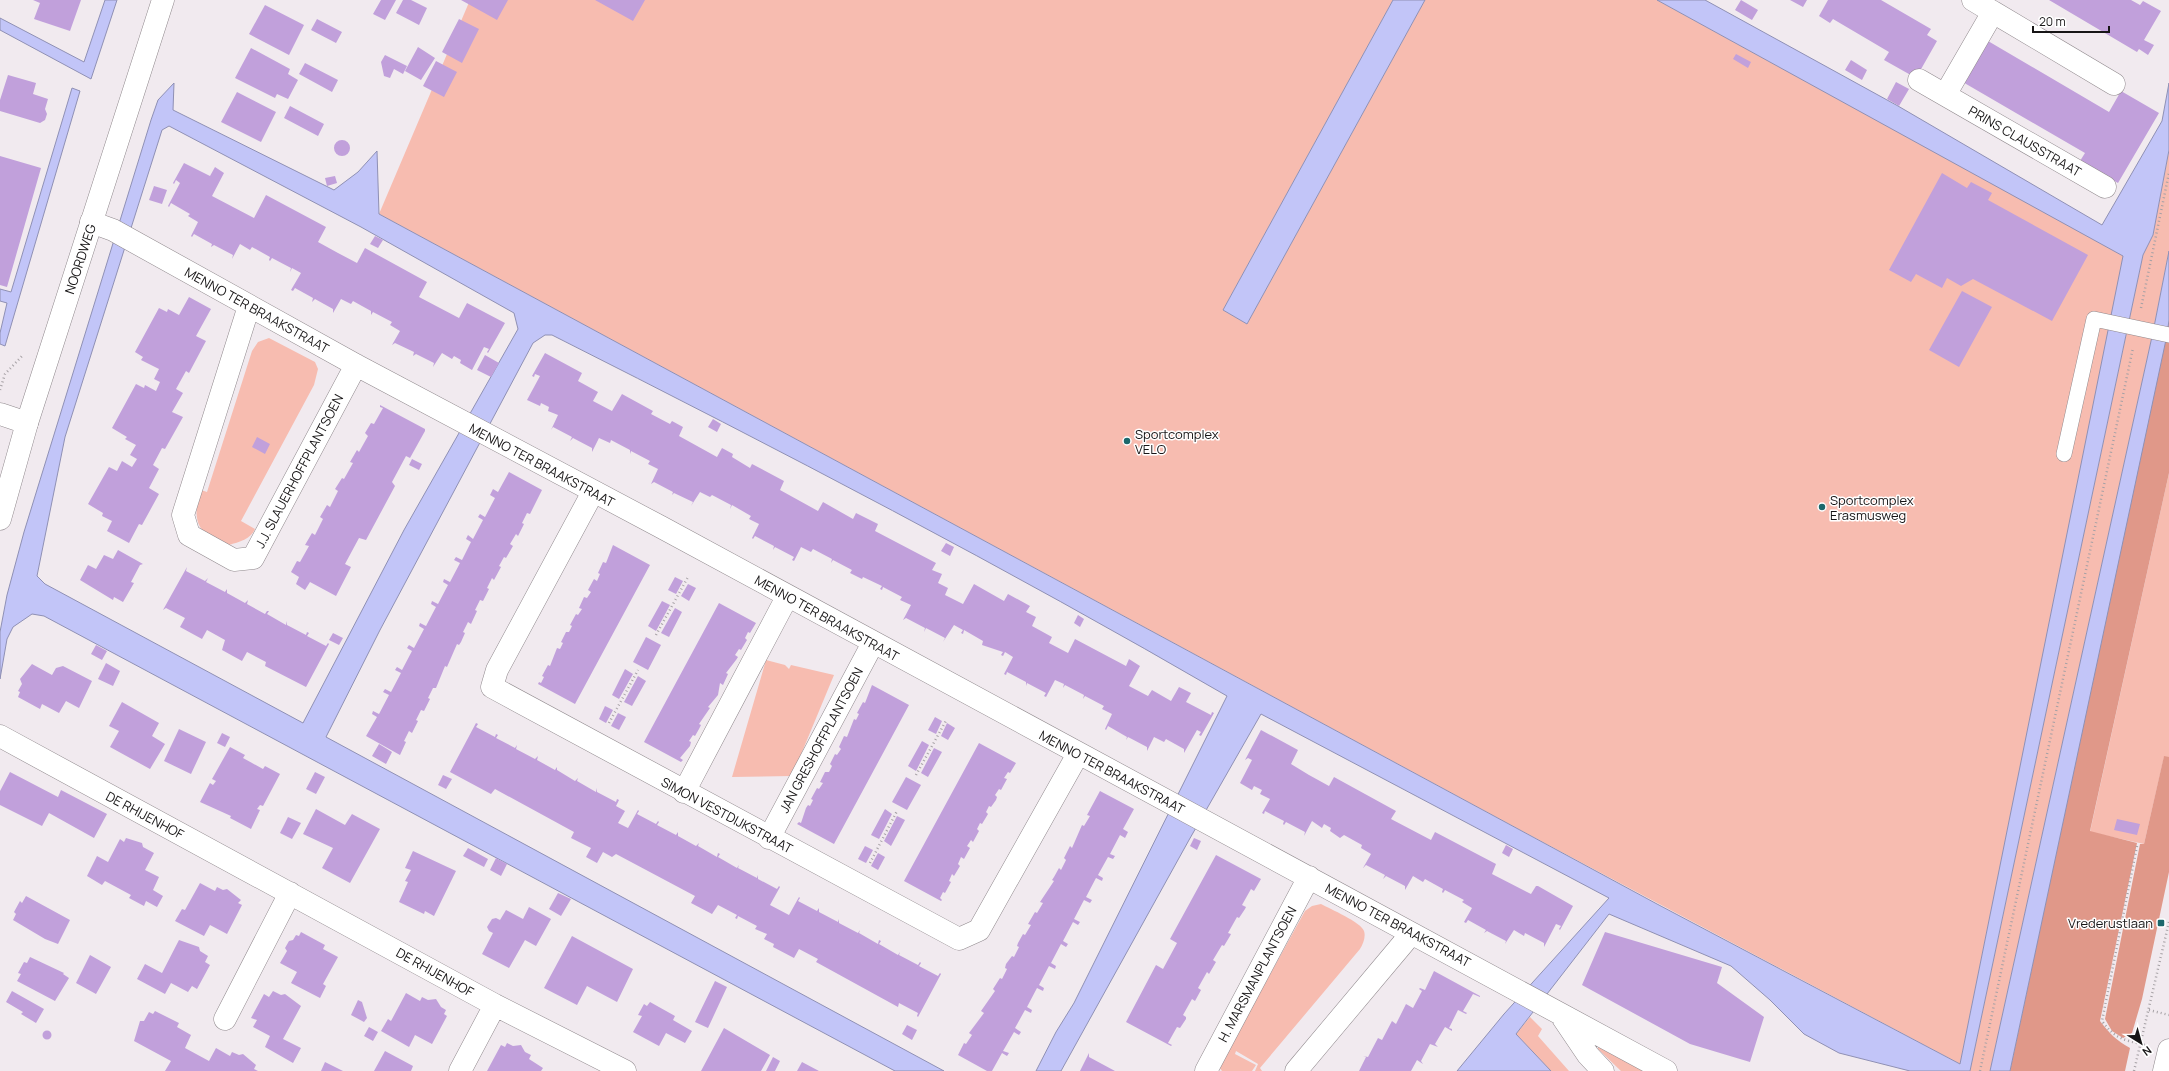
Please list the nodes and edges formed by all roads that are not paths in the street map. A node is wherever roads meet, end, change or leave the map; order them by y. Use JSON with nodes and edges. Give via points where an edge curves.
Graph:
{"nodes":[{"id":1,"x":162,"y":0,"type":"edge"},
{"id":2,"x":1972,"y":0,"type":"edge"},
{"id":3,"x":1993,"y":12,"type":"junction"},
{"id":4,"x":1919,"y":80,"type":"dead end"},
{"id":5,"x":2114,"y":84,"type":"dead end"},
{"id":6,"x":1945,"y":95,"type":"junction"},
{"id":7,"x":2105,"y":187,"type":"dead end"},
{"id":8,"x":91,"y":222,"type":"junction"},
{"id":9,"x":249,"y":306,"type":"junction"},
{"id":10,"x":2169,"y":336,"type":"edge"},
{"id":11,"x":356,"y":365,"type":"junction"},
{"id":12,"x":0,"y":414,"type":"edge"},
{"id":13,"x":27,"y":423,"type":"junction"},
{"id":14,"x":2064,"y":454,"type":"dead end"},
{"id":15,"x":593,"y":492,"type":"junction"},
{"id":16,"x":0,"y":519,"type":"edge"},
{"id":17,"x":787,"y":597,"type":"junction"},
{"id":18,"x":873,"y":643,"type":"junction"},
{"id":19,"x":0,"y":736,"type":"edge"},
{"id":20,"x":1078,"y":754,"type":"junction"},
{"id":21,"x":684,"y":792,"type":"junction"},
{"id":22,"x":769,"y":838,"type":"junction"},
{"id":23,"x":1309,"y":877,"type":"junction"},
{"id":24,"x":290,"y":893,"type":"junction"},
{"id":25,"x":1411,"y":934,"type":"junction"},
{"id":26,"x":495,"y":1005,"type":"junction"},
{"id":27,"x":1558,"y":1013,"type":"junction"},
{"id":28,"x":225,"y":1020,"type":"dead end"},
{"id":29,"x":2169,"y":1050,"type":"edge"},
{"id":30,"x":460,"y":1071,"type":"edge"},
{"id":31,"x":625,"y":1071,"type":"edge"},
{"id":32,"x":1206,"y":1071,"type":"edge"},
{"id":33,"x":1296,"y":1071,"type":"edge"},
{"id":34,"x":1603,"y":1071,"type":"edge"},
{"id":35,"x":1666,"y":1071,"type":"edge"},
{"id":36,"x":2164,"y":1071,"type":"edge"}],
"edges":[{"from":1,"to":8,"type":"street","name":"NOORDWEG"},
{"from":2,"to":3,"type":"street"},
{"from":3,"to":5,"type":"street"},
{"from":3,"to":6,"type":"street"},
{"from":4,"to":6,"type":"street","name":"PRINS CLAUSSTRAAT"},
{"from":6,"to":7,"type":"street","name":"PRINS CLAUSSTRAAT"},
{"from":8,"to":9,"type":"street","name":"MENNO TER BRAAKSTRAAT","via":[[113,230]]},
{"from":8,"to":13,"type":"street","name":"NOORDWEG"},
{"from":9,"to":11,"type":"street","name":"MENNO TER BRAAKSTRAAT"},
{"from":9,"to":11,"type":"street","name":"J.J. SLAUERHOFFPLANTSOEN","via":[[183,515],[189,535],[221,553],[234,560],[253,558]]},
{"from":10,"to":14,"type":"lane","via":[[2094,319]]},
{"from":11,"to":15,"type":"street","name":"MENNO TER BRAAKSTRAAT"},
{"from":12,"to":13,"type":"street"},
{"from":13,"to":16,"type":"street","name":"NOORDWEG"},
{"from":15,"to":17,"type":"street","name":"MENNO TER BRAAKSTRAAT"},
{"from":15,"to":21,"type":"street","name":"SIMON VESTDIJKSTRAAT","via":[[497,670],[492,687]]},
{"from":17,"to":18,"type":"street","name":"MENNO TER BRAAKSTRAAT"},
{"from":17,"to":21,"type":"street"},
{"from":18,"to":20,"type":"street","name":"MENNO TER BRAAKSTRAAT"},
{"from":18,"to":22,"type":"street","name":"JAN GRESHOFFPLANTSOEN"},
{"from":19,"to":24,"type":"street","name":"DE RHIJENHOF"},
{"from":20,"to":22,"type":"street","name":"SIMON VESTDIJKSTRAAT","via":[[979,930],[959,939]]},
{"from":20,"to":23,"type":"street","name":"MENNO TER BRAAKSTRAAT"},
{"from":21,"to":22,"type":"street","name":"SIMON VESTDIJKSTRAAT"},
{"from":23,"to":25,"type":"street","name":"MENNO TER BRAAKSTRAAT"},
{"from":23,"to":32,"type":"street","name":"H. MARSMANPLANTSOEN"},
{"from":24,"to":26,"type":"street","name":"DE RHIJENHOF"},
{"from":24,"to":28,"type":"street"},
{"from":25,"to":27,"type":"street","name":"MENNO TER BRAAKSTRAAT","via":[[1516,988]]},
{"from":25,"to":33,"type":"street"},
{"from":26,"to":30,"type":"street"},
{"from":26,"to":31,"type":"street","name":"DE RHIJENHOF"},
{"from":27,"to":34,"type":"street","name":"MENNO TER BRAAKSTRAAT","via":[[1588,1056]]},
{"from":27,"to":35,"type":"street","name":"MENNO TER BRAAKSTRAAT"},
{"from":29,"to":36,"type":"street"}]}
